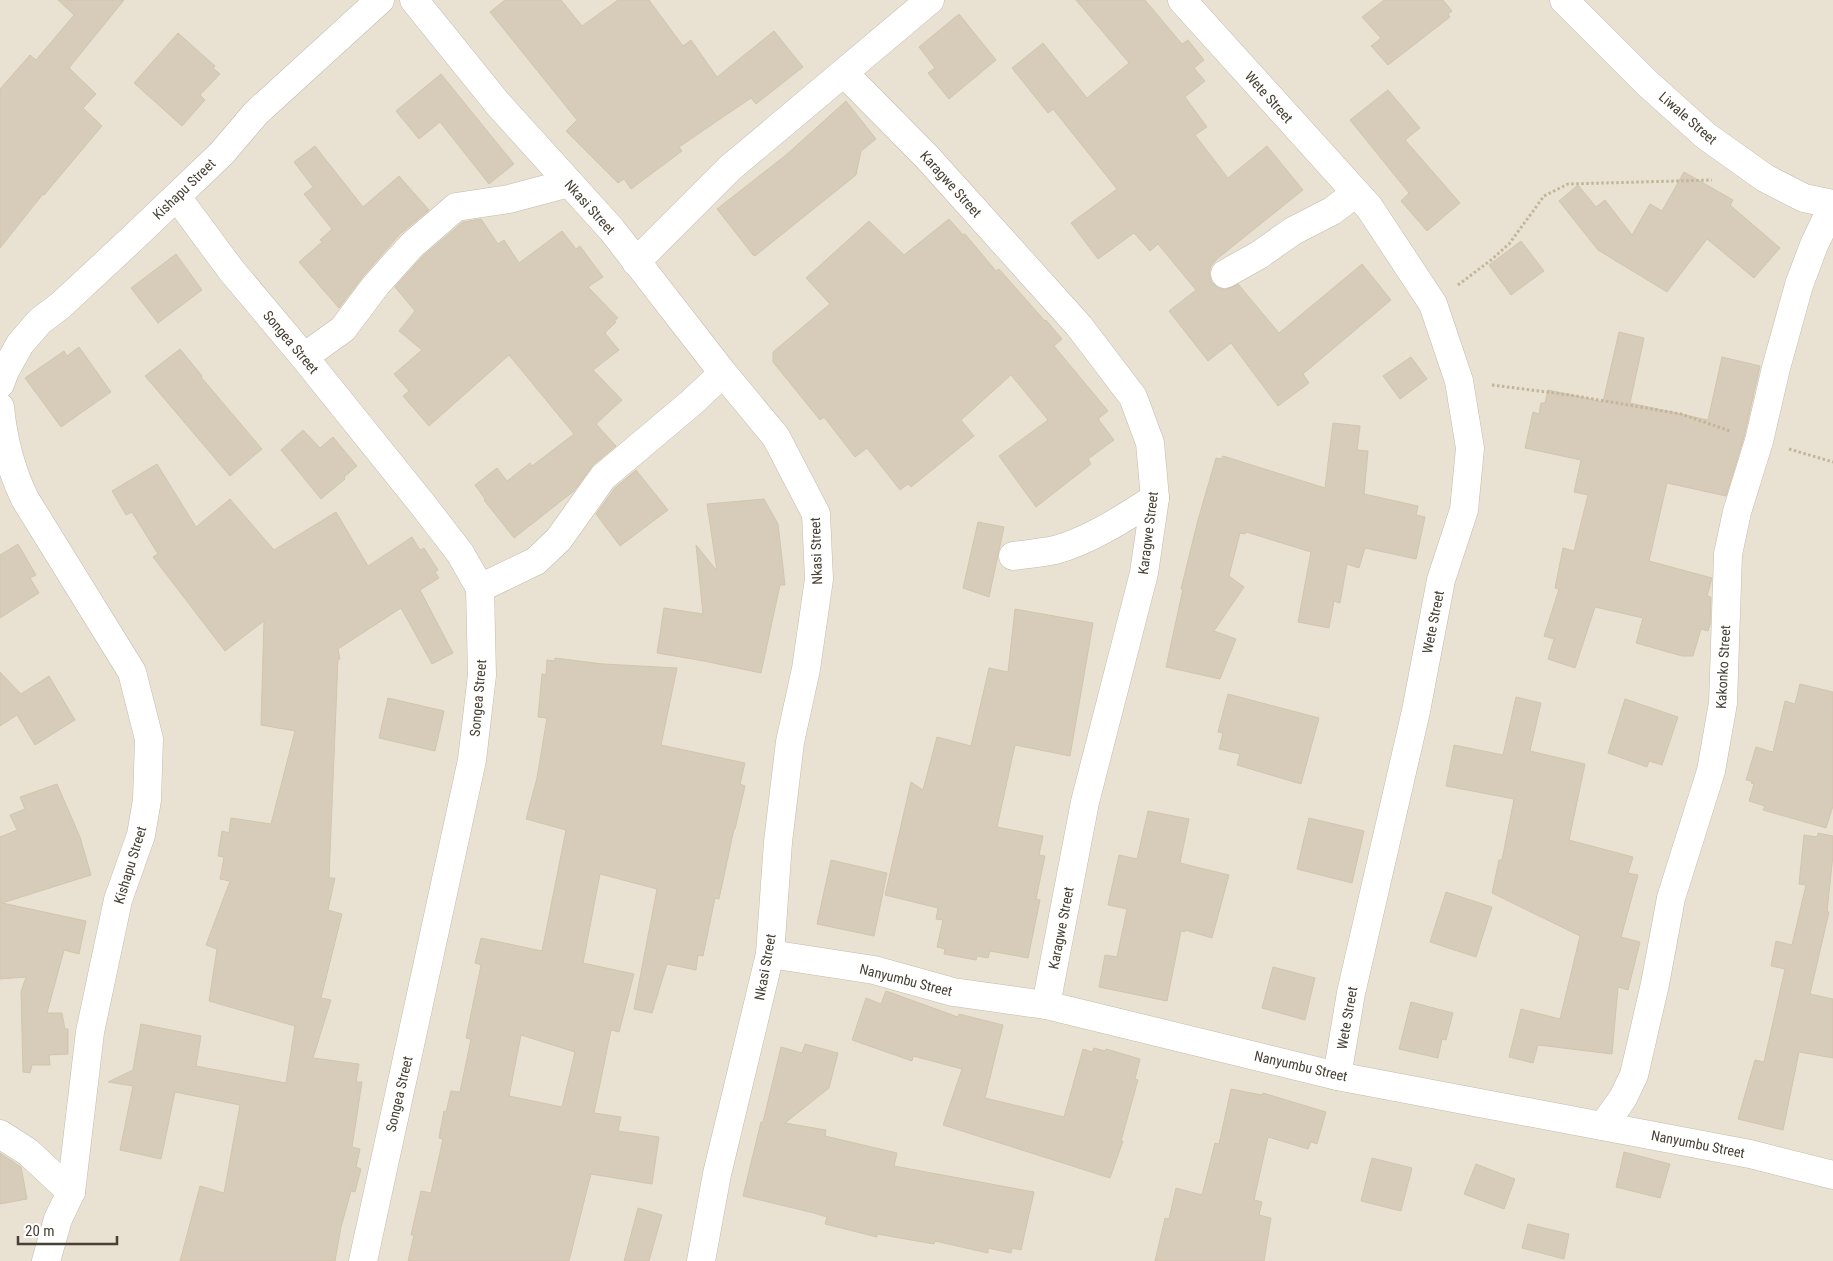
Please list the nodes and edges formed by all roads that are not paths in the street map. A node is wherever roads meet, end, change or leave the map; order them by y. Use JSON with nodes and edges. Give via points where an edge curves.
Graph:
{"nodes":[{"id":1,"x":380,"y":0,"type":"edge"},
{"id":2,"x":414,"y":0,"type":"edge"},
{"id":3,"x":930,"y":0,"type":"edge"},
{"id":4,"x":1182,"y":0,"type":"edge"},
{"id":5,"x":1564,"y":0,"type":"edge"},
{"id":6,"x":844,"y":73,"type":"junction"},
{"id":7,"x":569,"y":183,"type":"junction"},
{"id":8,"x":1356,"y":193,"type":"junction"},
{"id":9,"x":176,"y":197,"type":"junction"},
{"id":10,"x":1833,"y":204,"type":"edge"},
{"id":11,"x":636,"y":262,"type":"junction"},
{"id":12,"x":1225,"y":274,"type":"dead end"},
{"id":13,"x":304,"y":357,"type":"junction"},
{"id":14,"x":723,"y":373,"type":"junction"},
{"id":15,"x":0,"y":384,"type":"edge"},
{"id":16,"x":0,"y":407,"type":"edge"},
{"id":17,"x":1155,"y":498,"type":"junction"},
{"id":18,"x":1013,"y":556,"type":"dead end"},
{"id":19,"x":480,"y":588,"type":"junction"},
{"id":20,"x":770,"y":954,"type":"junction"},
{"id":21,"x":1046,"y":1005,"type":"junction"},
{"id":22,"x":1337,"y":1076,"type":"junction"},
{"id":23,"x":1603,"y":1126,"type":"junction"},
{"id":24,"x":0,"y":1134,"type":"edge"},
{"id":25,"x":1833,"y":1175,"type":"edge"},
{"id":26,"x":71,"y":1192,"type":"junction"},
{"id":27,"x":46,"y":1261,"type":"edge"},
{"id":28,"x":364,"y":1261,"type":"edge"},
{"id":29,"x":701,"y":1261,"type":"edge"}],
"edges":[{"from":1,"to":9,"type":"street","name":"Kishapu Street","via":[[256,113],[222,153]]},
{"from":2,"to":7,"type":"street","name":"Nkasi Street","via":[[498,104]]},
{"from":3,"to":6,"type":"street"},
{"from":4,"to":8,"type":"street","name":"Wete Street"},
{"from":5,"to":10,"type":"street","name":"Liwale Street","via":[[1647,83],[1706,136],[1764,178],[1804,198]]},
{"from":6,"to":11,"type":"street","via":[[730,168]]},
{"from":6,"to":17,"type":"street","name":"Karagwe Street","via":[[927,157],[1078,326],[1133,397],[1150,443]]},
{"from":7,"to":11,"type":"street","name":"Nkasi Street"},
{"from":7,"to":13,"type":"street","via":[[456,207],[412,245],[343,329]]},
{"from":8,"to":12,"type":"street","via":[[1332,211]]},
{"from":8,"to":22,"type":"street","name":"Wete Street","via":[[1369,207],[1433,304],[1459,381],[1470,448],[1464,510],[1441,580],[1416,711],[1350,993]]},
{"from":9,"to":13,"type":"street","name":"Songea Street","via":[[231,270]]},
{"from":9,"to":15,"type":"street","name":"Kishapu Street","via":[[40,321],[20,344]]},
{"from":10,"to":23,"type":"street","name":"Kakonko Street","via":[[1799,285],[1759,441],[1737,512],[1728,554],[1723,703],[1711,771],[1671,898],[1634,1076]]},
{"from":11,"to":14,"type":"street","name":"Nkasi Street"},
{"from":13,"to":19,"type":"street","name":"Songea Street","via":[[460,553]]},
{"from":14,"to":19,"type":"street","via":[[603,477],[559,539],[536,561]]},
{"from":14,"to":20,"type":"street","name":"Nkasi Street","via":[[776,437],[816,514],[819,578],[806,669],[790,742],[778,842]]},
{"from":16,"to":26,"type":"street","name":"Kishapu Street","via":[[16,479],[132,672],[149,739],[147,800],[141,835],[118,900],[90,1032]]},
{"from":17,"to":18,"type":"street","via":[[1116,523],[1056,550]]},
{"from":17,"to":21,"type":"street","name":"Karagwe Street","via":[[1144,573],[1086,802]]},
{"from":19,"to":28,"type":"street","name":"Songea Street","via":[[482,674],[472,760]]},
{"from":20,"to":21,"type":"street","name":"Nanyumbu Street","via":[[874,970],[953,992]]},
{"from":20,"to":29,"type":"street","name":"Nkasi Street","via":[[717,1174]]},
{"from":21,"to":22,"type":"street","name":"Nanyumbu Street"},
{"from":22,"to":23,"type":"street","name":"Nanyumbu Street"},
{"from":23,"to":25,"type":"street","name":"Nanyumbu Street","via":[[1750,1154]]},
{"from":24,"to":26,"type":"street","via":[[28,1152]]},
{"from":26,"to":27,"type":"street","name":"Kishapu Street","via":[[58,1219]]}]}
